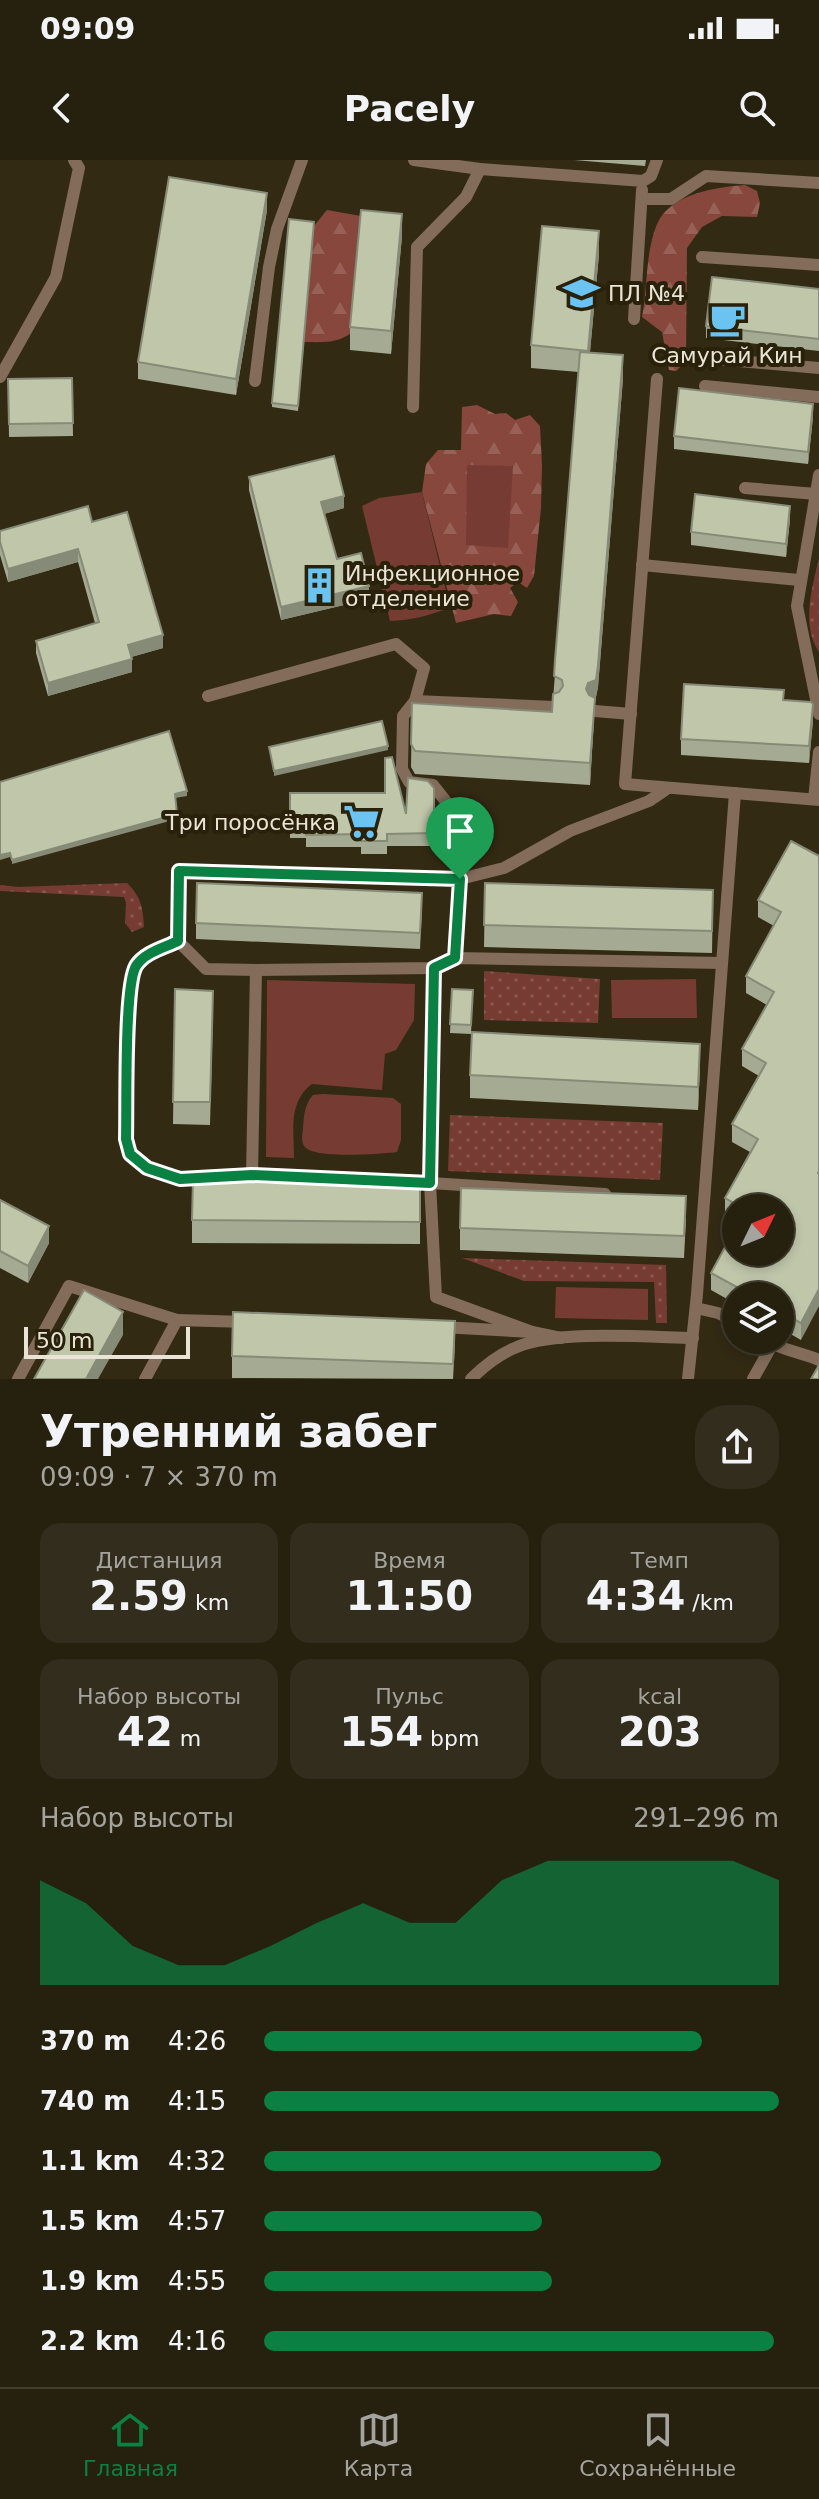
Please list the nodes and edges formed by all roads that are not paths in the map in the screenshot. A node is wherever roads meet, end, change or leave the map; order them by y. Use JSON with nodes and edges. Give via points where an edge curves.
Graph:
{"nodes":[{"id":1,"x":74,"y":160,"type":"edge"},
{"id":2,"x":302,"y":160,"type":"edge"},
{"id":3,"x":414,"y":160,"type":"edge"},
{"id":4,"x":657,"y":160,"type":"edge"},
{"id":5,"x":480,"y":169,"type":"junction"},
{"id":6,"x":643,"y":181,"type":"junction"},
{"id":7,"x":819,"y":183,"type":"edge"},
{"id":8,"x":642,"y":199,"type":"junction"},
{"id":9,"x":702,"y":257,"type":"dead end"},
{"id":10,"x":819,"y":265,"type":"edge"},
{"id":11,"x":634,"y":319,"type":"dead end"},
{"id":12,"x":716,"y":359,"type":"dead end"},
{"id":13,"x":819,"y":368,"type":"edge"},
{"id":14,"x":0,"y":377,"type":"edge"},
{"id":15,"x":657,"y":379,"type":"dead end"},
{"id":16,"x":255,"y":381,"type":"dead end"},
{"id":17,"x":705,"y":386,"type":"dead end"},
{"id":18,"x":819,"y":397,"type":"edge"},
{"id":19,"x":413,"y":407,"type":"dead end"},
{"id":20,"x":819,"y":475,"type":"edge"},
{"id":21,"x":745,"y":488,"type":"dead end"},
{"id":22,"x":816,"y":494,"type":"junction"},
{"id":23,"x":642,"y":565,"type":"junction"},
{"id":24,"x":799,"y":580,"type":"junction"},
{"id":25,"x":208,"y":696,"type":"dead end"},
{"id":26,"x":415,"y":701,"type":"junction"},
{"id":27,"x":554,"y":707,"type":"edge"},
{"id":28,"x":595,"y":711,"type":"edge"},
{"id":29,"x":631,"y":714,"type":"junction"},
{"id":30,"x":819,"y":714,"type":"edge"},
{"id":31,"x":819,"y":752,"type":"edge"},
{"id":32,"x":668,"y":788,"type":"junction"},
{"id":33,"x":735,"y":793,"type":"junction"},
{"id":34,"x":816,"y":800,"type":"edge"},
{"id":35,"x":460,"y":879,"type":"junction"},
{"id":36,"x":178,"y":941,"type":"junction"},
{"id":37,"x":455,"y":958,"type":"junction"},
{"id":38,"x":722,"y":963,"type":"junction"},
{"id":39,"x":434,"y":968,"type":"junction"},
{"id":40,"x":256,"y":970,"type":"junction"},
{"id":41,"x":252,"y":1175,"type":"junction"},
{"id":42,"x":430,"y":1183,"type":"junction"},
{"id":43,"x":613,"y":1194,"type":"edge"},
{"id":44,"x":689,"y":1199,"type":"edge"},
{"id":45,"x":704,"y":1200,"type":"junction"},
{"id":46,"x":696,"y":1308,"type":"junction"},
{"id":47,"x":722,"y":1315,"type":"edge"},
{"id":48,"x":177,"y":1320,"type":"junction"},
{"id":49,"x":255,"y":1323,"type":"edge"},
{"id":50,"x":431,"y":1327,"type":"edge"},
{"id":51,"x":532,"y":1332,"type":"junction"},
{"id":52,"x":561,"y":1338,"type":"junction"},
{"id":53,"x":693,"y":1338,"type":"junction"},
{"id":54,"x":794,"y":1350,"type":"edge"},
{"id":55,"x":764,"y":1354,"type":"edge"},
{"id":56,"x":819,"y":1360,"type":"edge"},
{"id":57,"x":18,"y":1379,"type":"edge"},
{"id":58,"x":145,"y":1379,"type":"edge"},
{"id":59,"x":471,"y":1379,"type":"edge"},
{"id":60,"x":688,"y":1379,"type":"edge"},
{"id":61,"x":753,"y":1379,"type":"edge"}],
"edges":[{"from":1,"to":14,"type":"lane","via":[[79,168],[56,277]]},
{"from":2,"to":16,"type":"lane","via":[[277,229]]},
{"from":3,"to":5,"type":"lane"},
{"from":4,"to":6,"type":"lane"},
{"from":5,"to":6,"type":"lane"},
{"from":5,"to":19,"type":"lane","via":[[466,197],[417,247]]},
{"from":6,"to":8,"type":"lane"},
{"from":7,"to":8,"type":"lane","via":[[706,176],[671,199]]},
{"from":8,"to":11,"type":"lane"},
{"from":9,"to":10,"type":"lane"},
{"from":12,"to":13,"type":"lane"},
{"from":15,"to":23,"type":"lane"},
{"from":17,"to":18,"type":"lane"},
{"from":20,"to":22,"type":"lane"},
{"from":21,"to":22,"type":"lane"},
{"from":22,"to":24,"type":"lane"},
{"from":23,"to":24,"type":"lane"},
{"from":23,"to":29,"type":"lane"},
{"from":24,"to":30,"type":"lane","via":[[800,628]]},
{"from":25,"to":26,"type":"lane","via":[[396,644],[424,668]]},
{"from":26,"to":27,"type":"lane"},
{"from":26,"to":35,"type":"lane","via":[[403,716],[402,769],[409,782],[433,785],[451,808]]},
{"from":28,"to":29,"type":"lane"},
{"from":29,"to":32,"type":"lane","via":[[625,784]]},
{"from":31,"to":34,"type":"lane"},
{"from":32,"to":33,"type":"lane"},
{"from":32,"to":35,"type":"lane","via":[[649,801],[570,831],[504,868]]},
{"from":33,"to":34,"type":"lane"},
{"from":33,"to":38,"type":"lane"},
{"from":35,"to":36,"type":"lane","via":[[179,871]]},
{"from":35,"to":37,"type":"lane"},
{"from":36,"to":40,"type":"lane","via":[[206,969]]},
{"from":36,"to":41,"type":"lane","via":[[143,957],[134,969],[126,1139],[130,1154],[147,1168],[180,1179]]},
{"from":37,"to":38,"type":"lane"},
{"from":37,"to":39,"type":"lane"},
{"from":38,"to":45,"type":"lane"},
{"from":39,"to":40,"type":"lane"},
{"from":39,"to":42,"type":"lane"},
{"from":40,"to":41,"type":"lane"},
{"from":41,"to":42,"type":"lane"},
{"from":42,"to":43,"type":"lane"},
{"from":42,"to":51,"type":"lane","via":[[436,1297]]},
{"from":44,"to":45,"type":"lane"},
{"from":45,"to":46,"type":"lane"},
{"from":46,"to":47,"type":"lane"},
{"from":46,"to":53,"type":"lane"},
{"from":48,"to":49,"type":"lane"},
{"from":48,"to":57,"type":"lane","via":[[69,1286]]},
{"from":48,"to":58,"type":"lane"},
{"from":50,"to":51,"type":"lane"},
{"from":51,"to":52,"type":"lane"},
{"from":52,"to":53,"type":"lane"},
{"from":52,"to":59,"type":"lane","via":[[518,1346]]},
{"from":53,"to":60,"type":"lane"},
{"from":54,"to":56,"type":"lane"},
{"from":55,"to":61,"type":"lane"}]}
